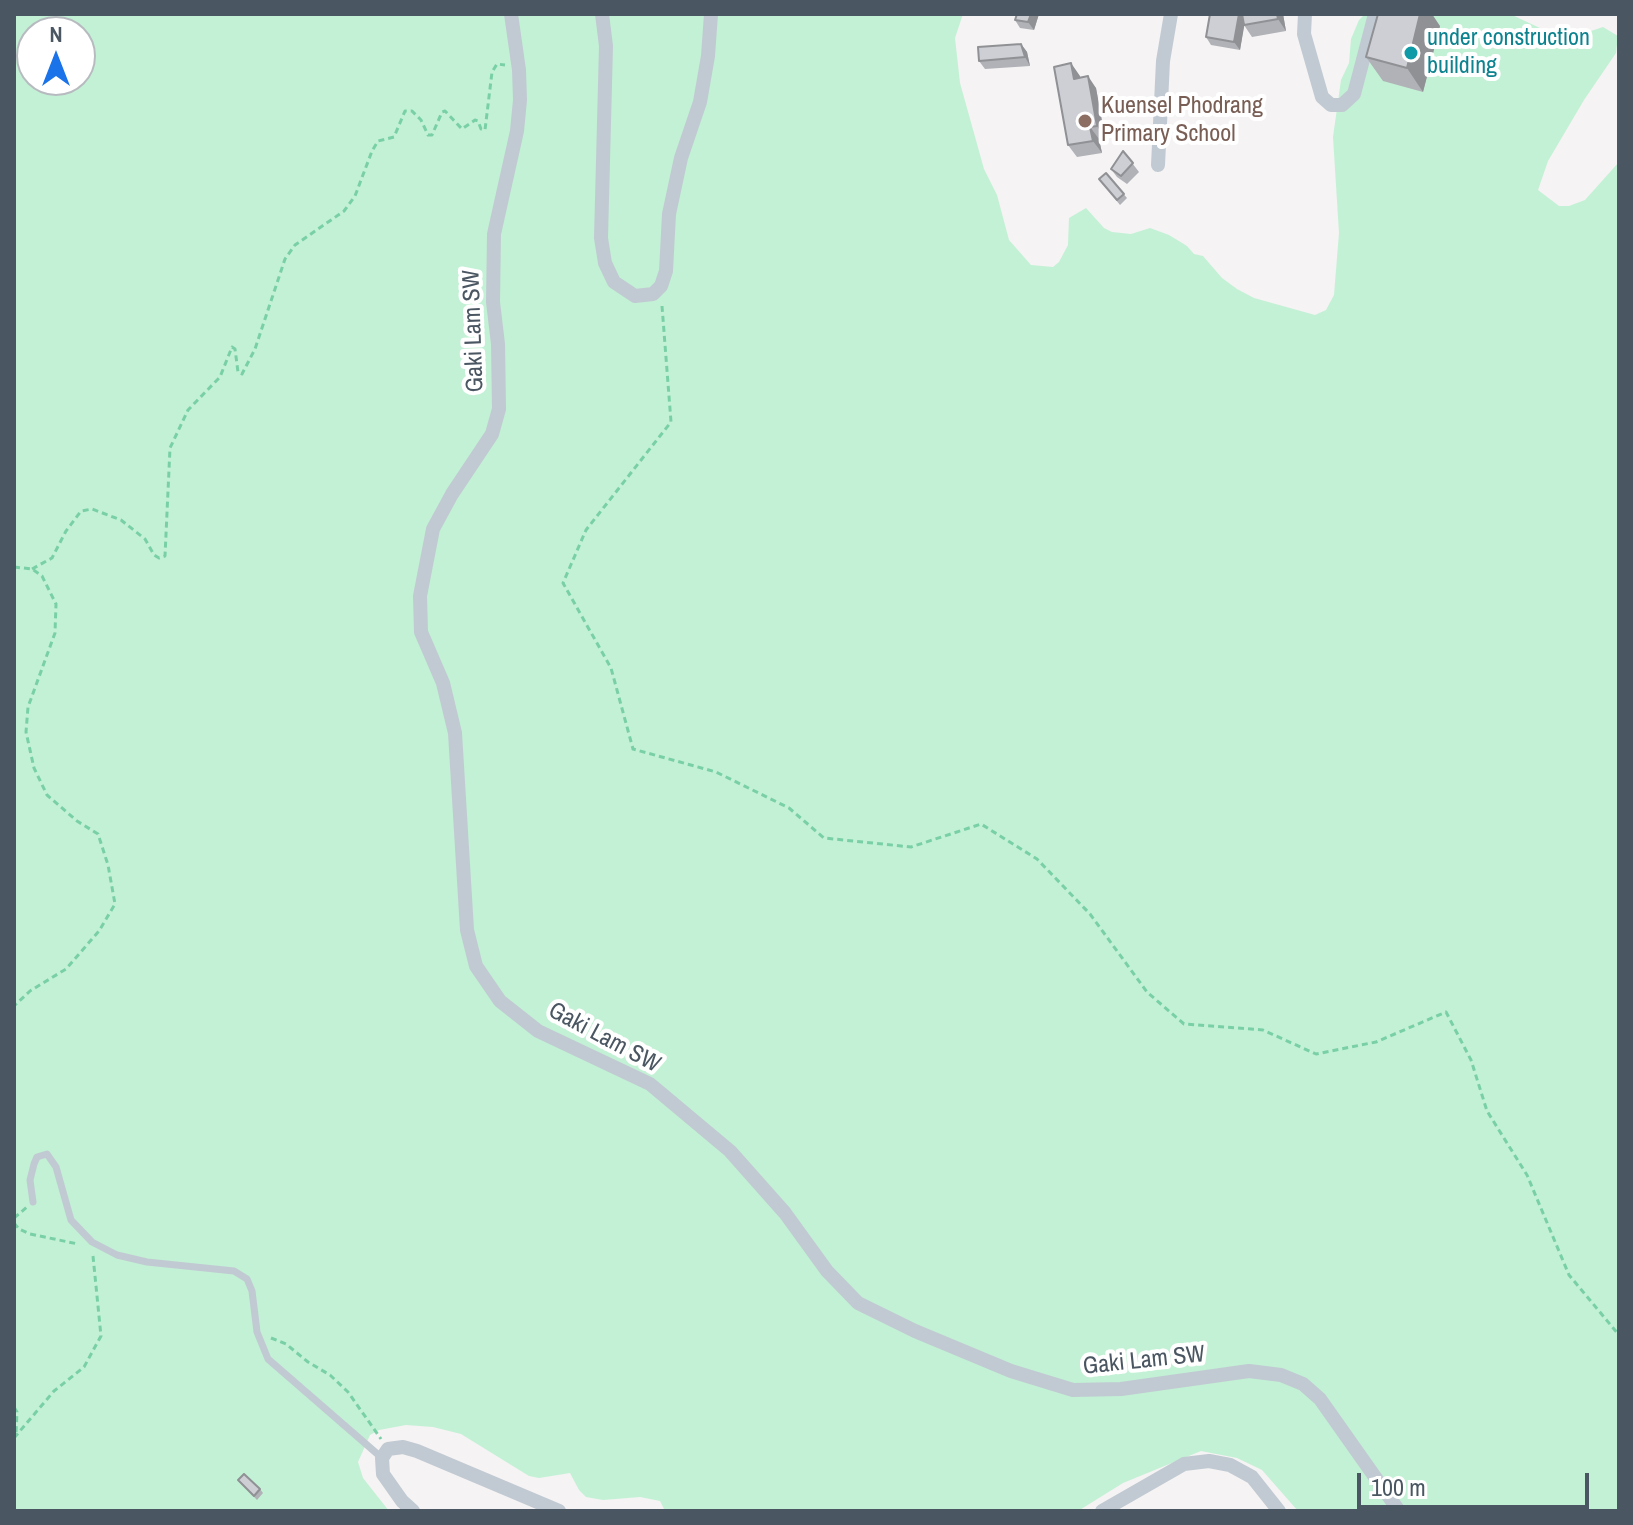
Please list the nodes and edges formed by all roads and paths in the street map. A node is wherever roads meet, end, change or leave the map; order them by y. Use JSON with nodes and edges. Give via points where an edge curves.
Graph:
{"nodes":[{"id":1,"x":511,"y":14,"type":"edge"},
{"id":2,"x":602,"y":14,"type":"edge"},
{"id":3,"x":711,"y":14,"type":"edge"},
{"id":4,"x":1171,"y":14,"type":"edge"},
{"id":5,"x":1305,"y":14,"type":"edge"},
{"id":6,"x":1375,"y":14,"type":"edge"},
{"id":7,"x":519,"y":68,"type":"junction"},
{"id":8,"x":1158,"y":165,"type":"dead end"},
{"id":9,"x":661,"y":286,"type":"junction"},
{"id":10,"x":14,"y":567,"type":"edge"},
{"id":11,"x":32,"y":569,"type":"junction"},
{"id":12,"x":14,"y":1006,"type":"edge"},
{"id":13,"x":33,"y":1202,"type":"joint"},
{"id":14,"x":14,"y":1220,"type":"edge"},
{"id":15,"x":92,"y":1242,"type":"junction"},
{"id":16,"x":257,"y":1332,"type":"junction"},
{"id":17,"x":1619,"y":1335,"type":"edge"},
{"id":18,"x":14,"y":1407,"type":"edge"},
{"id":19,"x":15,"y":1437,"type":"edge"},
{"id":20,"x":385,"y":1454,"type":"junction"},
{"id":21,"x":413,"y":1511,"type":"edge"},
{"id":22,"x":559,"y":1511,"type":"edge"},
{"id":23,"x":1102,"y":1511,"type":"edge"},
{"id":24,"x":1279,"y":1511,"type":"edge"},
{"id":25,"x":1399,"y":1511,"type":"edge"}],
"edges":[{"from":1,"to":7,"type":"street","name":"Gaki Lam SW"},
{"from":2,"to":9,"type":"street","via":[[606,46],[600,205],[605,263],[614,282],[635,296],[653,294]]},
{"from":3,"to":9,"type":"street","via":[[700,102],[669,214]]},
{"from":4,"to":8,"type":"street"},
{"from":5,"to":6,"type":"street","via":[[1304,34],[1322,97],[1331,105],[1342,105],[1354,94]]},
{"from":7,"to":11,"type":"path","via":[[495,67],[485,130],[475,120],[462,129],[445,111],[428,135],[421,120],[405,111],[394,137],[378,141],[344,211],[295,245],[242,374],[232,347],[220,377],[188,410],[170,448],[165,556],[154,555],[145,539],[121,520],[92,509],[81,511],[52,558]]},
{"from":7,"to":25,"type":"street","name":"Gaki Lam SW","via":[[517,131],[494,234],[499,409],[492,434],[433,529],[420,596],[421,632],[443,683],[455,733],[467,930],[476,966],[500,1001],[538,1031],[650,1084],[730,1151],[858,1303],[988,1362],[1073,1390],[1121,1389],[1249,1371],[1289,1378],[1320,1399]]},
{"from":9,"to":17,"type":"path","via":[[671,422],[586,530],[563,583],[611,668],[633,749],[716,772],[789,808],[824,838],[911,847],[981,824],[1037,859],[1090,914],[1147,992],[1184,1024],[1263,1030],[1316,1054],[1376,1042],[1446,1012],[1471,1060],[1487,1111],[1527,1175],[1569,1275]]},
{"from":10,"to":11,"type":"path"},
{"from":11,"to":12,"type":"path","via":[[42,576],[56,604],[55,633],[28,707],[26,732],[34,768],[47,795],[98,834],[115,904],[66,969]]},
{"from":13,"to":14,"type":"path"},
{"from":13,"to":15,"type":"lane","via":[[34,1164],[47,1154],[56,1167],[71,1220]]},
{"from":14,"to":15,"type":"path","via":[[30,1234],[75,1245]]},
{"from":15,"to":16,"type":"lane","via":[[147,1262],[234,1271],[247,1279],[252,1291]]},
{"from":15,"to":19,"type":"path","via":[[101,1336],[84,1367],[54,1391]]},
{"from":16,"to":20,"type":"lane","via":[[268,1359]]},
{"from":16,"to":20,"type":"path","via":[[286,1344],[348,1392]]},
{"from":18,"to":19,"type":"path"},
{"from":20,"to":21,"type":"street","via":[[383,1474]]},
{"from":20,"to":22,"type":"street","via":[[403,1447],[417,1451]]},
{"from":23,"to":24,"type":"street","via":[[1184,1464],[1209,1461],[1252,1477]]}]}
